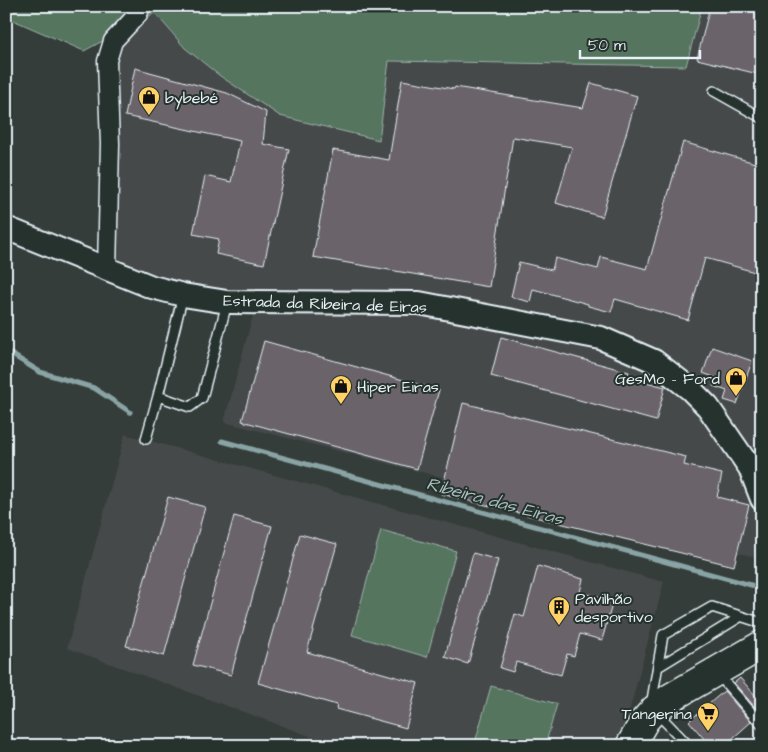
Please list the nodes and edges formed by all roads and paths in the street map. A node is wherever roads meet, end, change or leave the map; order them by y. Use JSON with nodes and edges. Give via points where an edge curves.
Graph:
{"nodes":[{"id":1,"x":142,"y":6,"type":"edge"},
{"id":2,"x":714,"y":91,"type":"dead end"},
{"id":3,"x":762,"y":118,"type":"edge"},
{"id":4,"x":6,"y":199,"type":"edge"},
{"id":5,"x":7,"y":228,"type":"edge"},
{"id":6,"x":107,"y":269,"type":"junction"},
{"id":7,"x":183,"y":295,"type":"junction"},
{"id":8,"x":227,"y":302,"type":"junction"},
{"id":9,"x":158,"y":396,"type":"junction"},
{"id":10,"x":146,"y":439,"type":"dead end"},
{"id":11,"x":756,"y":474,"type":"edge"},
{"id":12,"x":762,"y":499,"type":"edge"},
{"id":13,"x":740,"y":617,"type":"junction"},
{"id":14,"x":762,"y":623,"type":"edge"},
{"id":15,"x":762,"y":645,"type":"edge"},
{"id":16,"x":658,"y":667,"type":"junction"},
{"id":17,"x":716,"y":671,"type":"junction"},
{"id":18,"x":654,"y":710,"type":"junction"},
{"id":19,"x":762,"y":726,"type":"edge"},
{"id":20,"x":630,"y":746,"type":"edge"},
{"id":21,"x":689,"y":746,"type":"edge"}],
"edges":[{"from":1,"to":6,"type":"street","via":[[113,41],[107,61],[110,144]]},
{"from":2,"to":3,"type":"lane"},
{"from":4,"to":5,"type":"lane"},
{"from":5,"to":6,"type":"street","name":"Estrada da Ribeira de Eiras"},
{"from":6,"to":7,"type":"street","name":"Estrada da Ribeira de Eiras"},
{"from":7,"to":8,"type":"street","name":"Estrada da Ribeira de Eiras"},
{"from":7,"to":9,"type":"lane"},
{"from":8,"to":9,"type":"lane","via":[[202,398],[190,407]]},
{"from":8,"to":11,"type":"street","name":"Estrada da Ribeira de Eiras","via":[[419,303],[601,338],[654,361],[690,389],[708,407]]},
{"from":9,"to":10,"type":"lane"},
{"from":11,"to":12,"type":"street","name":"Estrada da Ribeira de Eiras"},
{"from":13,"to":14,"type":"lane"},
{"from":13,"to":16,"type":"lane"},
{"from":13,"to":16,"type":"lane","via":[[712,606],[663,635]]},
{"from":15,"to":17,"type":"highway"},
{"from":16,"to":18,"type":"lane","via":[[652,700]]},
{"from":17,"to":18,"type":"highway"},
{"from":17,"to":19,"type":"lane"},
{"from":18,"to":20,"type":"highway"},
{"from":18,"to":21,"type":"lane"}]}
